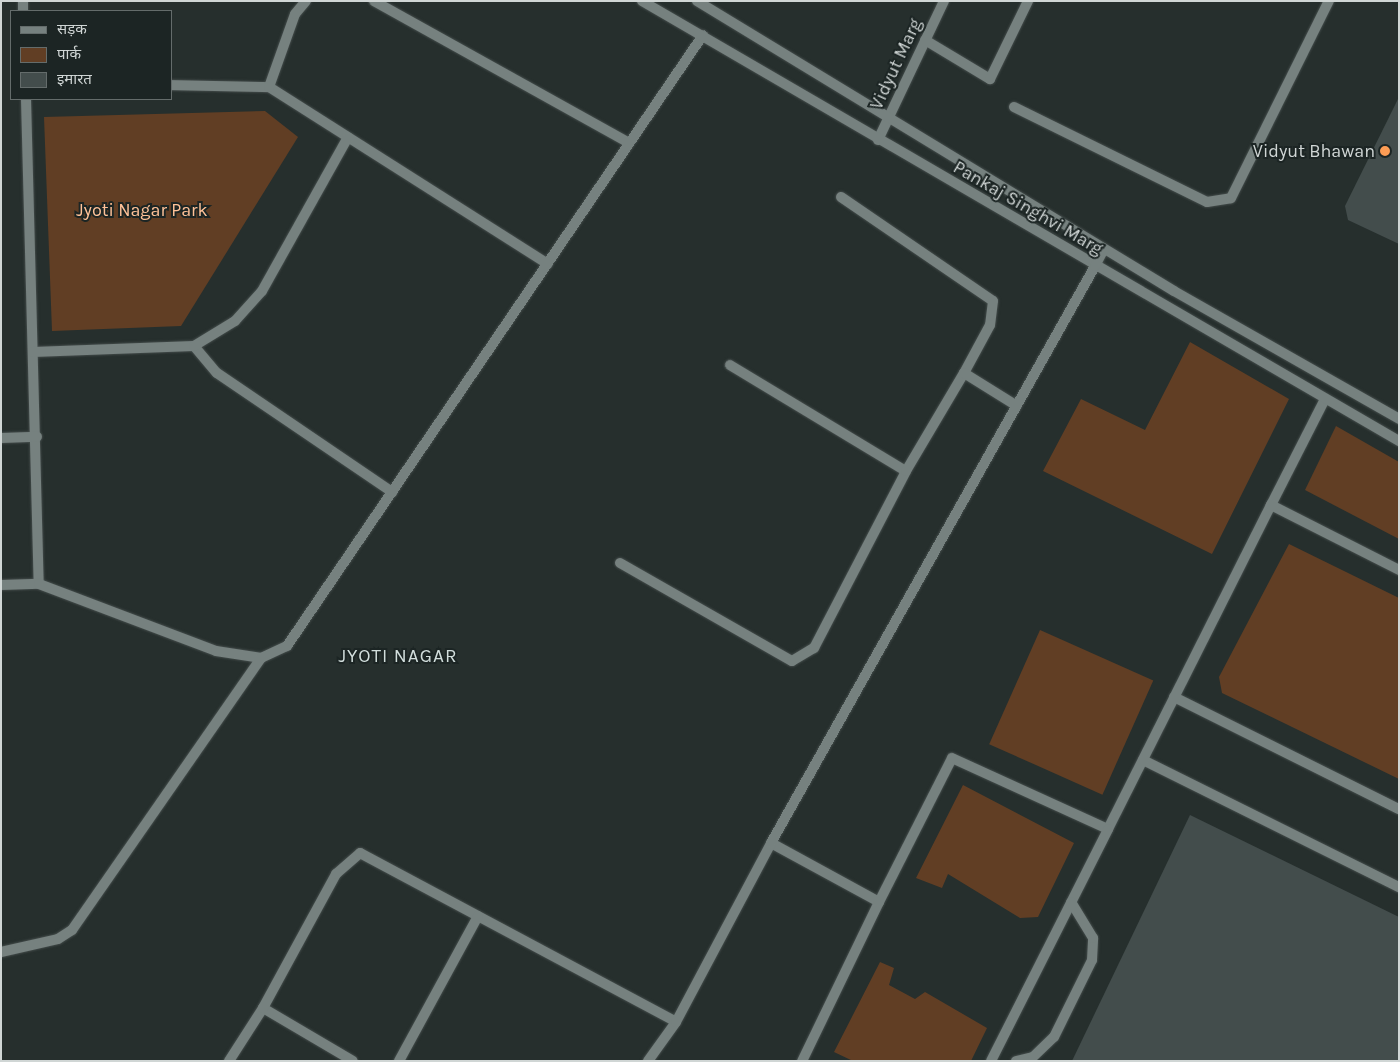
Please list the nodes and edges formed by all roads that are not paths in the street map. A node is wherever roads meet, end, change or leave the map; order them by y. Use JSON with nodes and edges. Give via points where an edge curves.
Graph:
{"nodes":[{"id":1,"x":306,"y":1,"type":"edge"},
{"id":2,"x":374,"y":1,"type":"edge"},
{"id":3,"x":642,"y":1,"type":"edge"},
{"id":4,"x":697,"y":1,"type":"edge"},
{"id":5,"x":944,"y":1,"type":"edge"},
{"id":6,"x":1028,"y":1,"type":"edge"},
{"id":7,"x":1329,"y":1,"type":"edge"},
{"id":8,"x":703,"y":36,"type":"junction"},
{"id":9,"x":925,"y":40,"type":"junction"},
{"id":10,"x":172,"y":85,"type":"edge"},
{"id":11,"x":269,"y":87,"type":"junction"},
{"id":12,"x":26,"y":100,"type":"edge"},
{"id":13,"x":1014,"y":108,"type":"dead end"},
{"id":14,"x":888,"y":118,"type":"junction"},
{"id":15,"x":348,"y":137,"type":"junction"},
{"id":16,"x":878,"y":140,"type":"junction"},
{"id":17,"x":629,"y":143,"type":"junction"},
{"id":18,"x":841,"y":197,"type":"dead end"},
{"id":19,"x":1104,"y":249,"type":"junction"},
{"id":20,"x":548,"y":264,"type":"junction"},
{"id":21,"x":1095,"y":266,"type":"junction"},
{"id":22,"x":194,"y":346,"type":"junction"},
{"id":23,"x":34,"y":352,"type":"junction"},
{"id":24,"x":730,"y":365,"type":"dead end"},
{"id":25,"x":964,"y":373,"type":"junction"},
{"id":26,"x":1324,"y":399,"type":"junction"},
{"id":27,"x":1017,"y":406,"type":"junction"},
{"id":28,"x":1399,"y":418,"type":"edge"},
{"id":29,"x":37,"y":437,"type":"junction"},
{"id":30,"x":1,"y":438,"type":"edge"},
{"id":31,"x":1399,"y":441,"type":"edge"},
{"id":32,"x":906,"y":471,"type":"junction"},
{"id":33,"x":392,"y":492,"type":"junction"},
{"id":34,"x":1271,"y":505,"type":"junction"},
{"id":35,"x":620,"y":563,"type":"dead end"},
{"id":36,"x":1399,"y":570,"type":"edge"},
{"id":37,"x":39,"y":584,"type":"junction"},
{"id":38,"x":1,"y":585,"type":"edge"},
{"id":39,"x":261,"y":658,"type":"junction"},
{"id":40,"x":1174,"y":697,"type":"junction"},
{"id":41,"x":1143,"y":760,"type":"junction"},
{"id":42,"x":1399,"y":809,"type":"edge"},
{"id":43,"x":1108,"y":829,"type":"junction"},
{"id":44,"x":771,"y":843,"type":"junction"},
{"id":45,"x":1399,"y":887,"type":"edge"},
{"id":46,"x":879,"y":902,"type":"junction"},
{"id":47,"x":1072,"y":902,"type":"junction"},
{"id":48,"x":478,"y":916,"type":"junction"},
{"id":49,"x":1,"y":952,"type":"edge"},
{"id":50,"x":264,"y":1008,"type":"junction"},
{"id":51,"x":676,"y":1022,"type":"junction"},
{"id":52,"x":229,"y":1061,"type":"edge"},
{"id":53,"x":353,"y":1061,"type":"edge"},
{"id":54,"x":399,"y":1061,"type":"edge"},
{"id":55,"x":648,"y":1061,"type":"edge"},
{"id":56,"x":802,"y":1061,"type":"edge"},
{"id":57,"x":993,"y":1061,"type":"edge"},
{"id":58,"x":1016,"y":1061,"type":"edge"}],
"edges":[{"from":1,"to":11,"type":"street","via":[[295,14]]},
{"from":2,"to":17,"type":"street"},
{"from":3,"to":8,"type":"street","name":"Pankaj Singhvi Marg"},
{"from":4,"to":14,"type":"street","name":"Pankaj Singhvi Marg"},
{"from":5,"to":9,"type":"street","name":"Vidyut Marg"},
{"from":6,"to":9,"type":"street","via":[[990,78]]},
{"from":7,"to":13,"type":"street","via":[[1231,198],[1207,202]]},
{"from":8,"to":16,"type":"street","name":"Pankaj Singhvi Marg"},
{"from":8,"to":17,"type":"street"},
{"from":9,"to":14,"type":"street","name":"Vidyut Marg"},
{"from":10,"to":11,"type":"street"},
{"from":11,"to":15,"type":"street"},
{"from":12,"to":23,"type":"street"},
{"from":14,"to":16,"type":"street","name":"Vidyut Marg"},
{"from":14,"to":19,"type":"street","name":"Pankaj Singhvi Marg"},
{"from":15,"to":20,"type":"street"},
{"from":15,"to":22,"type":"street","via":[[262,291],[235,321]]},
{"from":16,"to":21,"type":"street","name":"Pankaj Singhvi Marg"},
{"from":17,"to":20,"type":"street"},
{"from":18,"to":25,"type":"street","via":[[993,301],[990,325]]},
{"from":19,"to":21,"type":"street"},
{"from":19,"to":28,"type":"street","name":"Pankaj Singhvi Marg"},
{"from":20,"to":33,"type":"street"},
{"from":21,"to":26,"type":"street","name":"Pankaj Singhvi Marg"},
{"from":21,"to":27,"type":"street"},
{"from":22,"to":23,"type":"street"},
{"from":22,"to":33,"type":"street","via":[[218,373]]},
{"from":23,"to":29,"type":"street"},
{"from":24,"to":32,"type":"street"},
{"from":25,"to":27,"type":"street"},
{"from":25,"to":32,"type":"street"},
{"from":26,"to":31,"type":"street","name":"Pankaj Singhvi Marg"},
{"from":26,"to":34,"type":"street"},
{"from":27,"to":44,"type":"street"},
{"from":29,"to":30,"type":"street"},
{"from":29,"to":37,"type":"street"},
{"from":32,"to":35,"type":"street","via":[[814,648],[792,661]]},
{"from":33,"to":39,"type":"street","via":[[288,646]]},
{"from":34,"to":36,"type":"street"},
{"from":34,"to":40,"type":"street"},
{"from":37,"to":38,"type":"street"},
{"from":37,"to":39,"type":"street","via":[[216,650]]},
{"from":39,"to":49,"type":"street","via":[[72,930],[58,939]]},
{"from":40,"to":41,"type":"street"},
{"from":40,"to":42,"type":"street"},
{"from":41,"to":43,"type":"street"},
{"from":41,"to":45,"type":"street"},
{"from":43,"to":46,"type":"street","via":[[952,758]]},
{"from":43,"to":47,"type":"street"},
{"from":44,"to":46,"type":"street"},
{"from":44,"to":51,"type":"street"},
{"from":46,"to":56,"type":"street"},
{"from":47,"to":57,"type":"street"},
{"from":47,"to":58,"type":"street","via":[[1093,938],[1092,960],[1054,1037],[1033,1057]]},
{"from":48,"to":50,"type":"street","via":[[360,852],[336,874]]},
{"from":48,"to":51,"type":"street"},
{"from":48,"to":54,"type":"street"},
{"from":50,"to":52,"type":"street"},
{"from":50,"to":53,"type":"street"},
{"from":51,"to":55,"type":"street"}]}
